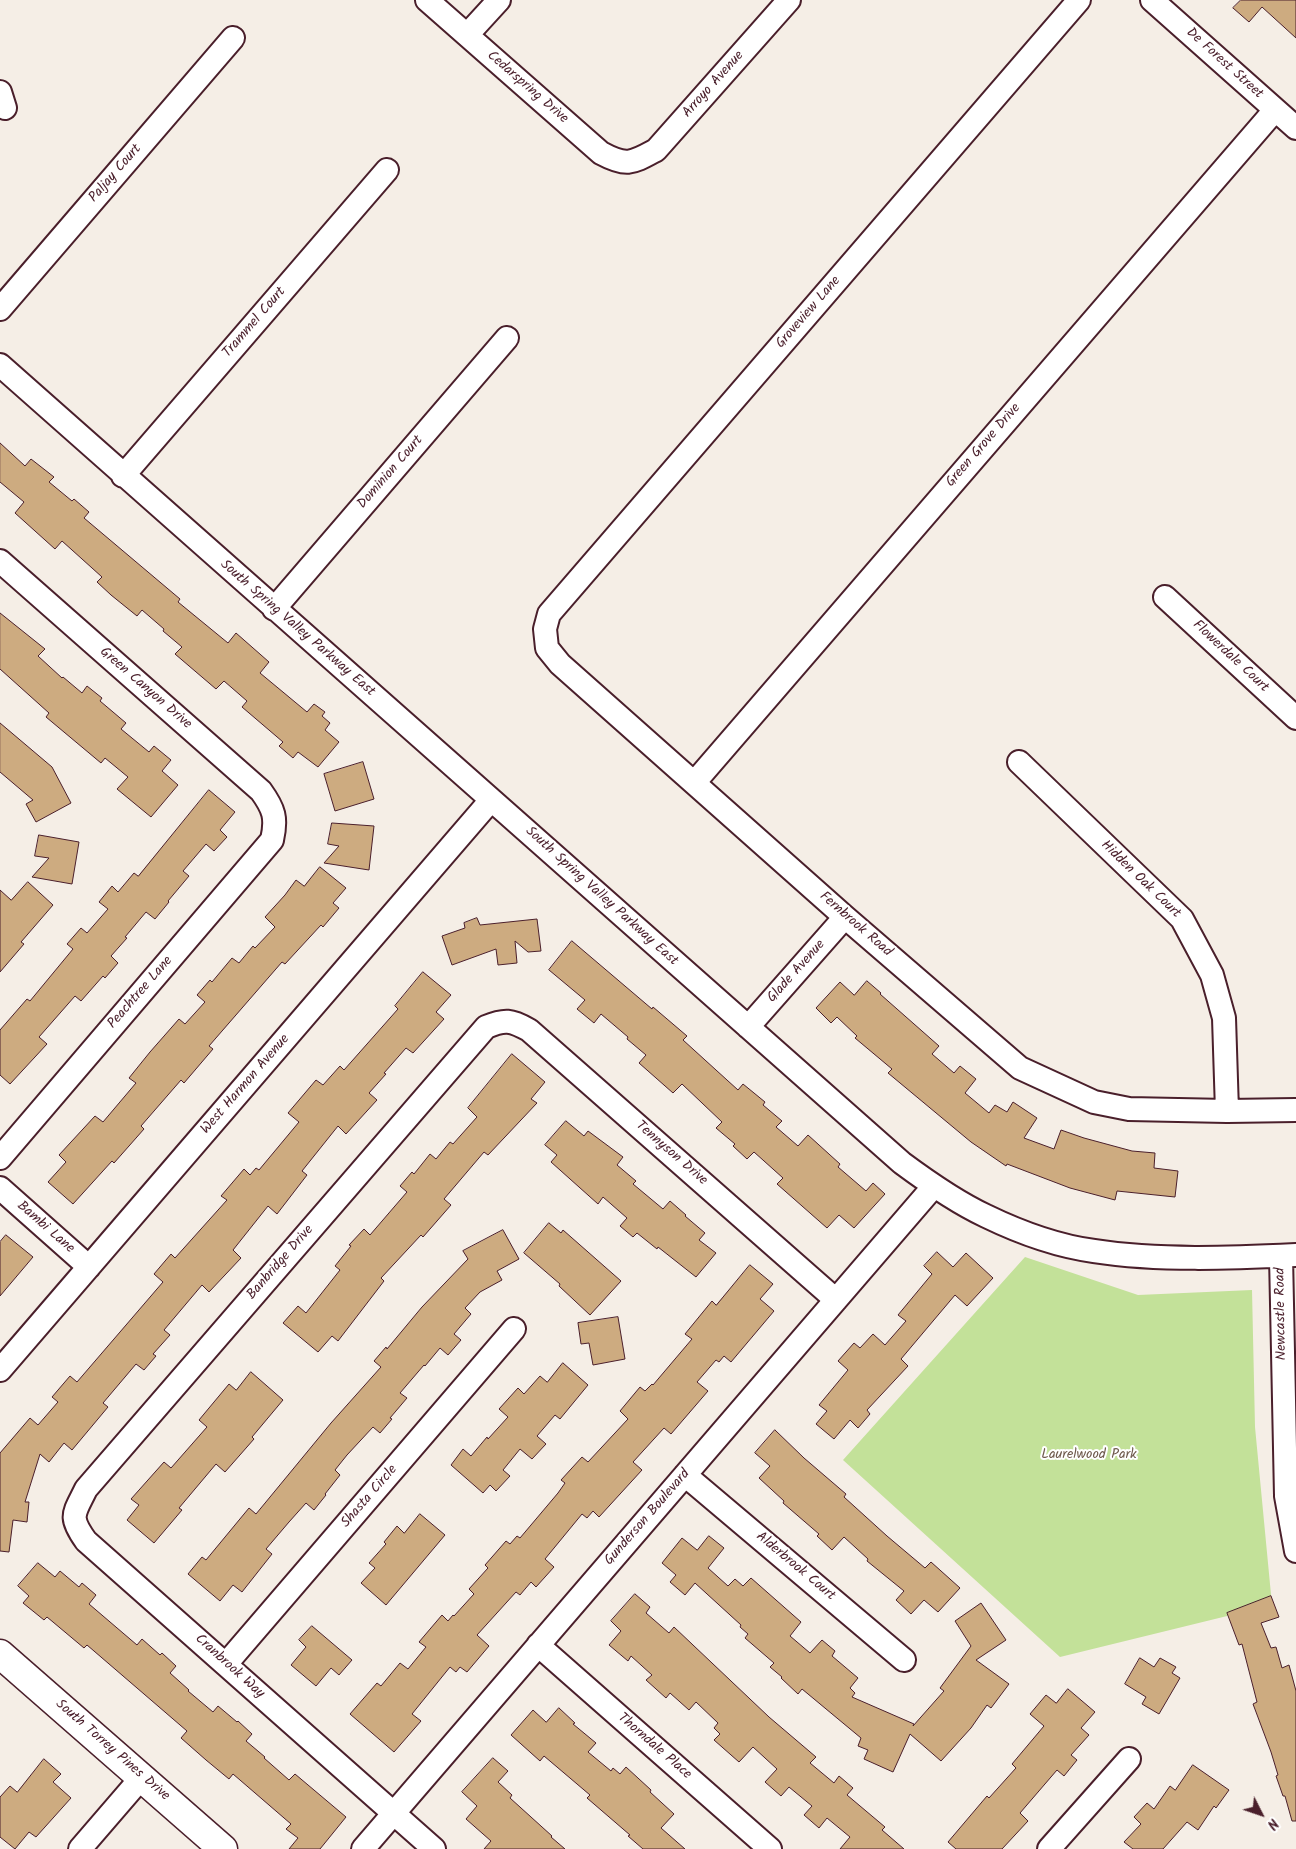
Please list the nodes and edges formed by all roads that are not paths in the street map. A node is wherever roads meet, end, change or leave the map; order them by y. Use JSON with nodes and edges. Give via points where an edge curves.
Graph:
{"nodes":[{"id":1,"x":427,"y":0,"type":"edge"},
{"id":2,"x":499,"y":0,"type":"edge"},
{"id":3,"x":789,"y":0,"type":"edge"},
{"id":4,"x":1079,"y":0,"type":"edge"},
{"id":5,"x":1152,"y":0,"type":"edge"},
{"id":6,"x":467,"y":35,"type":"junction"},
{"id":7,"x":233,"y":38,"type":"dead end"},
{"id":8,"x":1275,"y":110,"type":"junction"},
{"id":9,"x":1296,"y":128,"type":"edge"},
{"id":10,"x":634,"y":162,"type":"joint"},
{"id":11,"x":386,"y":170,"type":"dead end"},
{"id":12,"x":0,"y":309,"type":"edge"},
{"id":13,"x":507,"y":338,"type":"dead end"},
{"id":14,"x":0,"y":365,"type":"edge"},
{"id":15,"x":123,"y":476,"type":"junction"},
{"id":16,"x":0,"y":562,"type":"edge"},
{"id":17,"x":1165,"y":597,"type":"dead end"},
{"id":18,"x":274,"y":609,"type":"junction"},
{"id":19,"x":545,"y":629,"type":"joint"},
{"id":20,"x":1296,"y":718,"type":"edge"},
{"id":21,"x":1019,"y":762,"type":"dead end"},
{"id":22,"x":694,"y":783,"type":"junction"},
{"id":23,"x":491,"y":800,"type":"junction"},
{"id":24,"x":276,"y":825,"type":"joint"},
{"id":25,"x":845,"y":917,"type":"junction"},
{"id":26,"x":500,"y":1021,"type":"joint"},
{"id":27,"x":748,"y":1027,"type":"junction"},
{"id":28,"x":1296,"y":1110,"type":"edge"},
{"id":29,"x":1227,"y":1111,"type":"junction"},
{"id":30,"x":0,"y":1158,"type":"edge"},
{"id":31,"x":934,"y":1186,"type":"junction"},
{"id":32,"x":0,"y":1188,"type":"edge"},
{"id":33,"x":1289,"y":1255,"type":"edge"},
{"id":34,"x":89,"y":1267,"type":"junction"},
{"id":35,"x":836,"y":1300,"type":"junction"},
{"id":36,"x":514,"y":1329,"type":"dead end"},
{"id":37,"x":0,"y":1370,"type":"edge"},
{"id":38,"x":685,"y":1475,"type":"junction"},
{"id":39,"x":74,"y":1515,"type":"joint"},
{"id":40,"x":1296,"y":1551,"type":"edge"},
{"id":41,"x":538,"y":1645,"type":"junction"},
{"id":42,"x":0,"y":1654,"type":"edge"},
{"id":43,"x":904,"y":1660,"type":"dead end"},
{"id":44,"x":226,"y":1664,"type":"junction"},
{"id":45,"x":1129,"y":1759,"type":"dead end"},
{"id":46,"x":142,"y":1777,"type":"junction"},
{"id":47,"x":393,"y":1814,"type":"junction"},
{"id":48,"x":80,"y":1849,"type":"edge"},
{"id":49,"x":223,"y":1849,"type":"edge"},
{"id":50,"x":363,"y":1849,"type":"edge"},
{"id":51,"x":434,"y":1849,"type":"edge"},
{"id":52,"x":770,"y":1849,"type":"edge"},
{"id":53,"x":1049,"y":1849,"type":"edge"}],
"edges":[{"from":1,"to":6,"type":"street","name":"Cedarspring Drive"},
{"from":2,"to":6,"type":"street"},
{"from":3,"to":10,"type":"street","name":"Arroyo Avenue","via":[[656,150]]},
{"from":4,"to":19,"type":"street","name":"Groveview Lane","via":[[549,614]]},
{"from":5,"to":8,"type":"street","name":"De Forest Street"},
{"from":6,"to":10,"type":"street","name":"Cedarspring Drive","via":[[602,153],[616,161]]},
{"from":7,"to":12,"type":"street","name":"Paljay Court"},
{"from":8,"to":9,"type":"street","name":"De Forest Street"},
{"from":8,"to":22,"type":"street","name":"Green Grove Drive"},
{"from":11,"to":15,"type":"street","name":"Trammel Court"},
{"from":13,"to":18,"type":"street","name":"Dominion Court"},
{"from":14,"to":15,"type":"street","name":"South Spring Valley Parkway East"},
{"from":15,"to":18,"type":"street","name":"South Spring Valley Parkway East"},
{"from":16,"to":24,"type":"street","name":"Green Canyon Drive","via":[[262,791],[272,807]]},
{"from":17,"to":20,"type":"street","name":"Flowerdale Court"},
{"from":18,"to":23,"type":"street","name":"South Spring Valley Parkway East"},
{"from":19,"to":22,"type":"street","name":"Fernbrook Road","via":[[547,648],[560,664]]},
{"from":21,"to":29,"type":"street","name":"Hidden Oak Court","via":[[1182,919],[1212,975],[1224,1018]]},
{"from":22,"to":25,"type":"street","name":"Fernbrook Road"},
{"from":23,"to":27,"type":"street","name":"South Spring Valley Parkway East"},
{"from":23,"to":34,"type":"street","name":"West Harmon Avenue"},
{"from":24,"to":30,"type":"street","name":"Peachtree Lane","via":[[272,840]]},
{"from":25,"to":27,"type":"street","name":"Glade Avenue"},
{"from":25,"to":29,"type":"street","name":"Fernbrook Road","via":[[1020,1068],[1094,1102],[1129,1109]]},
{"from":26,"to":35,"type":"street","name":"Tennyson Drive","via":[[513,1021],[529,1030]]},
{"from":26,"to":39,"type":"street","name":"Banbridge Drive","via":[[486,1027],[86,1489]]},
{"from":27,"to":31,"type":"street","name":"South Spring Valley Parkway East","via":[[902,1164]]},
{"from":28,"to":29,"type":"street","name":"Fernbrook Road"},
{"from":31,"to":33,"type":"street","name":"South Spring Valley Parkway East","via":[[985,1216],[1038,1238],[1093,1251],[1158,1258]]},
{"from":31,"to":35,"type":"street","name":"Gunderson Boulevard"},
{"from":32,"to":34,"type":"street","name":"Bambi Lane"},
{"from":33,"to":40,"type":"street","name":"Newcastle Road","via":[[1286,1496]]},
{"from":34,"to":37,"type":"street","name":"West Harmon Avenue"},
{"from":35,"to":38,"type":"street","name":"Gunderson Boulevard"},
{"from":36,"to":44,"type":"street","name":"Shasta Circle"},
{"from":38,"to":41,"type":"street","name":"Gunderson Boulevard"},
{"from":38,"to":43,"type":"street","name":"Alderbrook Court"},
{"from":39,"to":44,"type":"street","name":"Cranbrook Way","via":[[77,1529],[86,1541]]},
{"from":41,"to":47,"type":"street","name":"Gunderson Boulevard"},
{"from":41,"to":52,"type":"street","name":"Thorndale Place"},
{"from":42,"to":46,"type":"main road","name":"South Torrey Pines Drive"},
{"from":44,"to":47,"type":"street","name":"Cranbrook Way"},
{"from":45,"to":53,"type":"street"},
{"from":46,"to":48,"type":"street"},
{"from":46,"to":49,"type":"main road","name":"South Torrey Pines Drive"},
{"from":47,"to":50,"type":"street","name":"Gunderson Boulevard"},
{"from":47,"to":51,"type":"street","name":"Cranbrook Way"}]}
